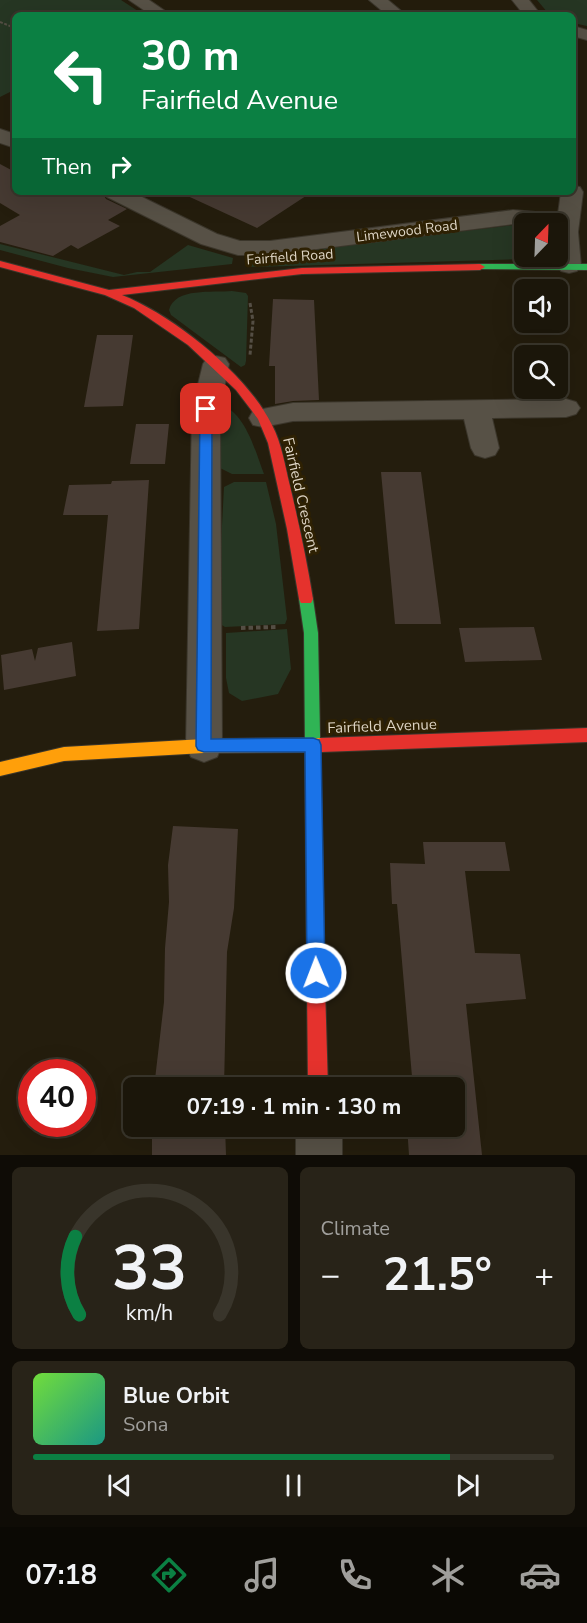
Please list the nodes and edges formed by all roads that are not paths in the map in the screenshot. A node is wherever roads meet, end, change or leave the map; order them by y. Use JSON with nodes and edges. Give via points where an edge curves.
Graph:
{"nodes":[{"id":1,"x":137,"y":0,"type":"edge"},
{"id":2,"x":377,"y":0,"type":"edge"},
{"id":3,"x":520,"y":0,"type":"edge"},
{"id":4,"x":158,"y":12,"type":"edge"},
{"id":5,"x":394,"y":12,"type":"edge"},
{"id":6,"x":530,"y":12,"type":"edge"},
{"id":7,"x":121,"y":195,"type":"edge"},
{"id":8,"x":572,"y":195,"type":"edge"},
{"id":9,"x":514,"y":217,"type":"edge"},
{"id":10,"x":568,"y":221,"type":"joint"},
{"id":11,"x":0,"y":264,"type":"edge"},
{"id":12,"x":578,"y":266,"type":"edge"},
{"id":13,"x":109,"y":293,"type":"junction"},
{"id":14,"x":216,"y":364,"type":"junction"},
{"id":15,"x":566,"y":408,"type":"dead end"},
{"id":16,"x":477,"y":410,"type":"junction"},
{"id":17,"x":263,"y":417,"type":"junction"},
{"id":18,"x":485,"y":448,"type":"dead end"},
{"id":19,"x":587,"y":735,"type":"edge"},
{"id":20,"x":313,"y":745,"type":"junction"},
{"id":21,"x":204,"y":746,"type":"junction"},
{"id":22,"x":0,"y":769,"type":"edge"},
{"id":23,"x":318,"y":1077,"type":"edge"},
{"id":24,"x":318,"y":1137,"type":"edge"},
{"id":25,"x":319,"y":1155,"type":"edge"}],
"edges":[{"from":1,"to":4,"type":"street"},
{"from":2,"to":5,"type":"street"},
{"from":3,"to":6,"type":"street"},
{"from":7,"to":9,"type":"street","name":"Limewood Road","via":[[209,239],[238,248],[270,248]]},
{"from":8,"to":10,"type":"street"},
{"from":10,"to":12,"type":"street"},
{"from":11,"to":13,"type":"street","name":"Fairfield Road"},
{"from":12,"to":13,"type":"street","name":"Fairfield Road","via":[[366,268],[242,277]]},
{"from":13,"to":14,"type":"street","name":"Fairfield Crescent","via":[[161,319]]},
{"from":14,"to":17,"type":"street","name":"Fairfield Crescent"},
{"from":14,"to":21,"type":"street","via":[[206,409]]},
{"from":15,"to":16,"type":"street"},
{"from":16,"to":17,"type":"street","via":[[292,412]]},
{"from":16,"to":18,"type":"street"},
{"from":17,"to":20,"type":"street","name":"Fairfield Crescent","via":[[275,445],[298,547],[309,625]]},
{"from":19,"to":20,"type":"street","name":"Fairfield Avenue"},
{"from":20,"to":21,"type":"street","name":"Fairfield Avenue"},
{"from":20,"to":23,"type":"street","name":"Fairfield Crescent"},
{"from":21,"to":22,"type":"street","name":"Fairfield Avenue","via":[[64,754]]},
{"from":24,"to":25,"type":"street"}]}
